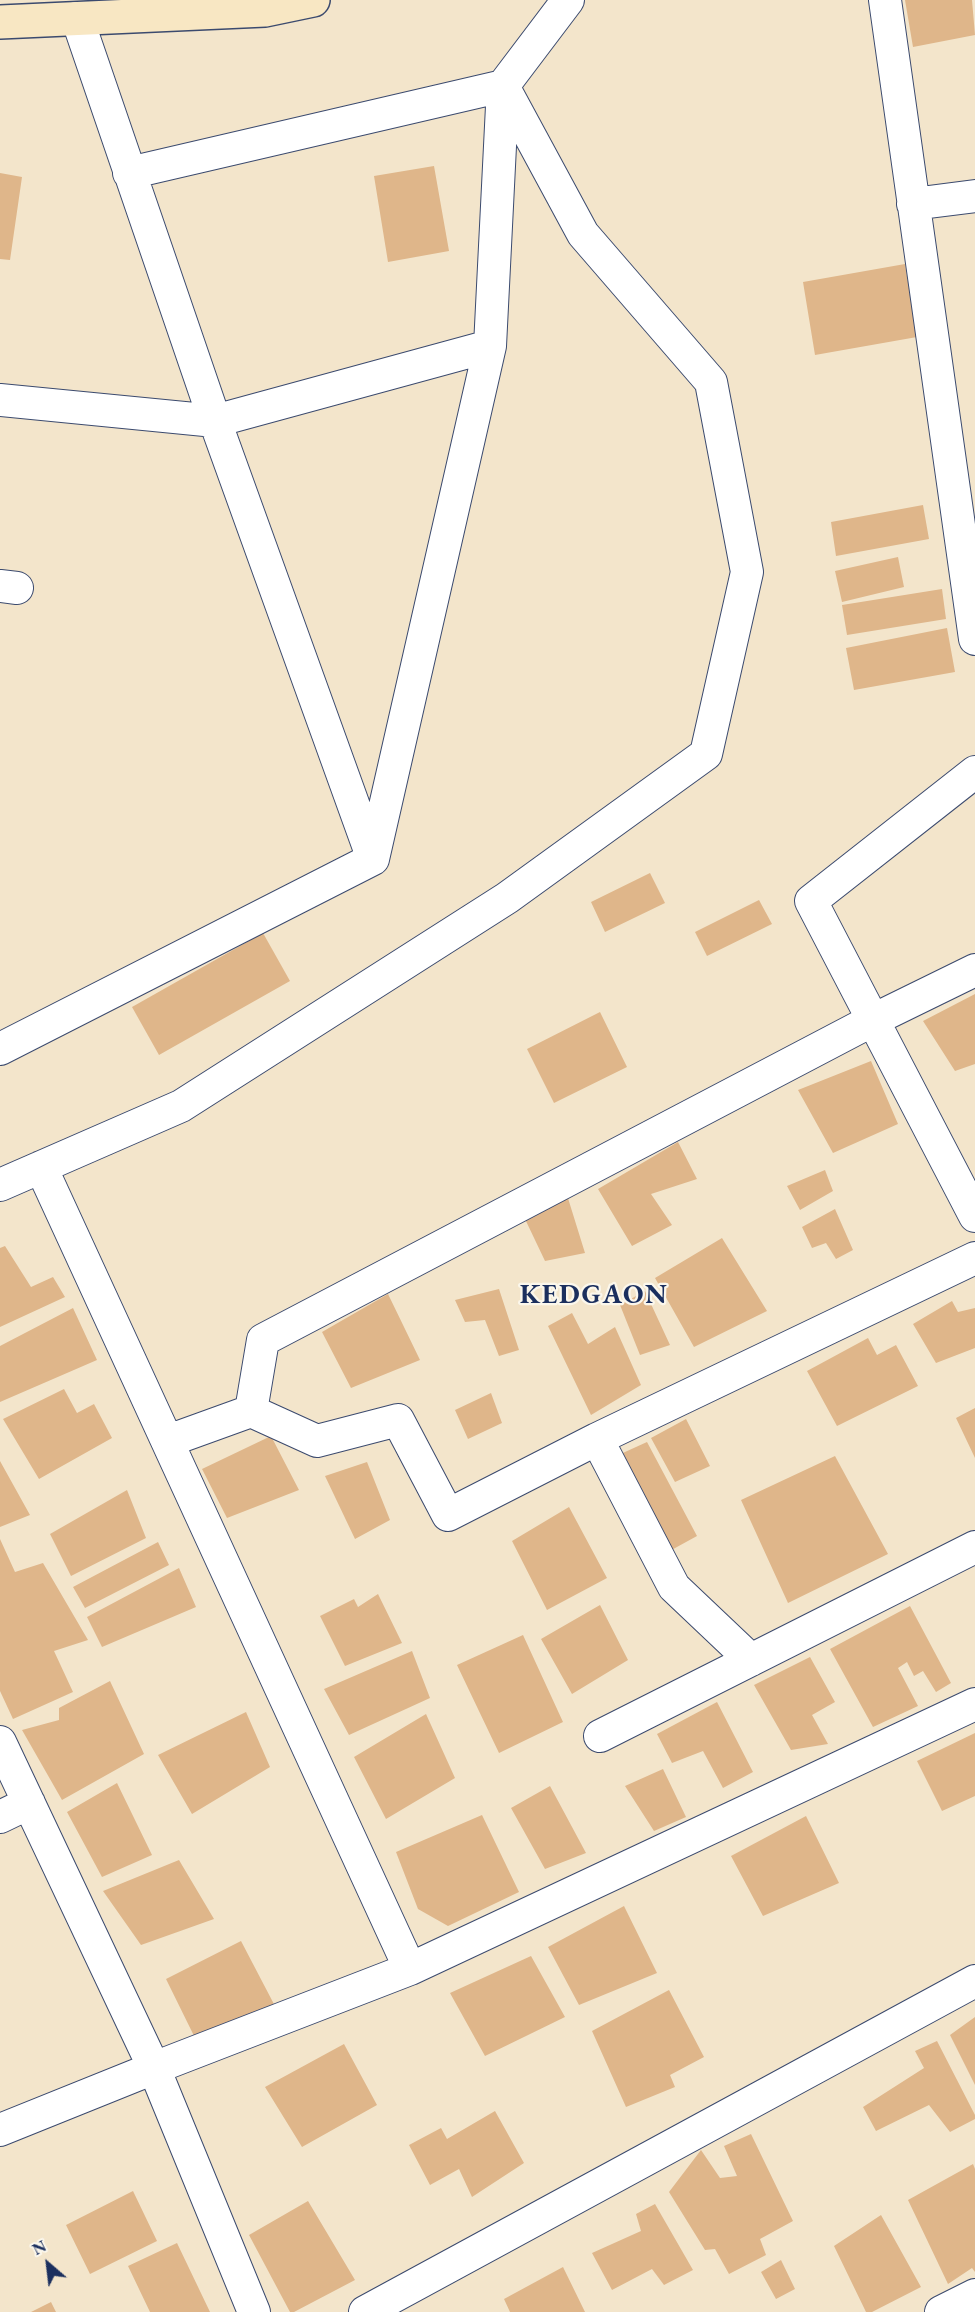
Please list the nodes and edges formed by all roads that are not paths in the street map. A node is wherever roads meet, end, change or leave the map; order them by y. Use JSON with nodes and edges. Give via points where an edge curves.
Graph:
{"nodes":[{"id":1,"x":313,"y":0,"type":"edge"},
{"id":2,"x":568,"y":0,"type":"edge"},
{"id":3,"x":885,"y":0,"type":"edge"},
{"id":4,"x":77,"y":18,"type":"junction"},
{"id":5,"x":0,"y":22,"type":"edge"},
{"id":6,"x":503,"y":86,"type":"junction"},
{"id":7,"x":129,"y":173,"type":"junction"},
{"id":8,"x":975,"y":196,"type":"edge"},
{"id":9,"x":913,"y":204,"type":"junction"},
{"id":10,"x":490,"y":346,"type":"junction"},
{"id":11,"x":0,"y":400,"type":"edge"},
{"id":12,"x":216,"y":421,"type":"junction"},
{"id":13,"x":975,"y":639,"type":"edge"},
{"id":14,"x":975,"y":772,"type":"edge"},
{"id":15,"x":373,"y":859,"type":"junction"},
{"id":16,"x":975,"y":970,"type":"edge"},
{"id":17,"x":873,"y":1020,"type":"junction"},
{"id":18,"x":0,"y":1049,"type":"edge"},
{"id":19,"x":41,"y":1167,"type":"junction"},
{"id":20,"x":0,"y":1185,"type":"edge"},
{"id":21,"x":975,"y":1216,"type":"edge"},
{"id":22,"x":975,"y":1258,"type":"edge"},
{"id":23,"x":251,"y":1411,"type":"junction"},
{"id":24,"x":597,"y":1439,"type":"junction"},
{"id":25,"x":168,"y":1442,"type":"junction"},
{"id":26,"x":975,"y":1547,"type":"edge"},
{"id":27,"x":751,"y":1660,"type":"junction"},
{"id":28,"x":975,"y":1704,"type":"edge"},
{"id":29,"x":600,"y":1736,"type":"dead end"},
{"id":30,"x":0,"y":1742,"type":"edge"},
{"id":31,"x":29,"y":1803,"type":"junction"},
{"id":32,"x":0,"y":1817,"type":"edge"},
{"id":33,"x":410,"y":1969,"type":"junction"},
{"id":34,"x":975,"y":1981,"type":"edge"},
{"id":35,"x":154,"y":2068,"type":"junction"},
{"id":36,"x":0,"y":2130,"type":"edge"},
{"id":37,"x":975,"y":2295,"type":"edge"},
{"id":38,"x":254,"y":2312,"type":"edge"},
{"id":39,"x":364,"y":2312,"type":"edge"},
{"id":40,"x":941,"y":2312,"type":"edge"}],
"edges":[{"from":1,"to":4,"type":"main road","via":[[265,10]]},
{"from":2,"to":6,"type":"street"},
{"from":3,"to":9,"type":"street"},
{"from":4,"to":5,"type":"main road"},
{"from":4,"to":7,"type":"street"},
{"from":6,"to":7,"type":"street"},
{"from":6,"to":10,"type":"street"},
{"from":6,"to":19,"type":"street","via":[[583,234],[711,382],[747,572],[706,754],[507,898],[181,1106]]},
{"from":7,"to":12,"type":"street"},
{"from":8,"to":9,"type":"street"},
{"from":9,"to":13,"type":"street"},
{"from":10,"to":12,"type":"street"},
{"from":10,"to":15,"type":"street"},
{"from":11,"to":12,"type":"street"},
{"from":12,"to":15,"type":"street"},
{"from":14,"to":17,"type":"street","via":[[811,901]]},
{"from":15,"to":18,"type":"street"},
{"from":16,"to":17,"type":"street"},
{"from":17,"to":21,"type":"street"},
{"from":17,"to":23,"type":"street","via":[[263,1340]]},
{"from":19,"to":20,"type":"street"},
{"from":19,"to":25,"type":"street"},
{"from":22,"to":24,"type":"street"},
{"from":23,"to":24,"type":"street","via":[[317,1441],[398,1420],[448,1515]]},
{"from":23,"to":25,"type":"street"},
{"from":24,"to":27,"type":"street","via":[[674,1587]]},
{"from":25,"to":33,"type":"street"},
{"from":26,"to":27,"type":"street"},
{"from":27,"to":29,"type":"street"},
{"from":28,"to":33,"type":"street"},
{"from":30,"to":31,"type":"street"},
{"from":31,"to":32,"type":"street"},
{"from":31,"to":35,"type":"street"},
{"from":33,"to":35,"type":"street"},
{"from":34,"to":39,"type":"street"},
{"from":35,"to":36,"type":"street"},
{"from":35,"to":38,"type":"street"},
{"from":37,"to":40,"type":"street"}]}
